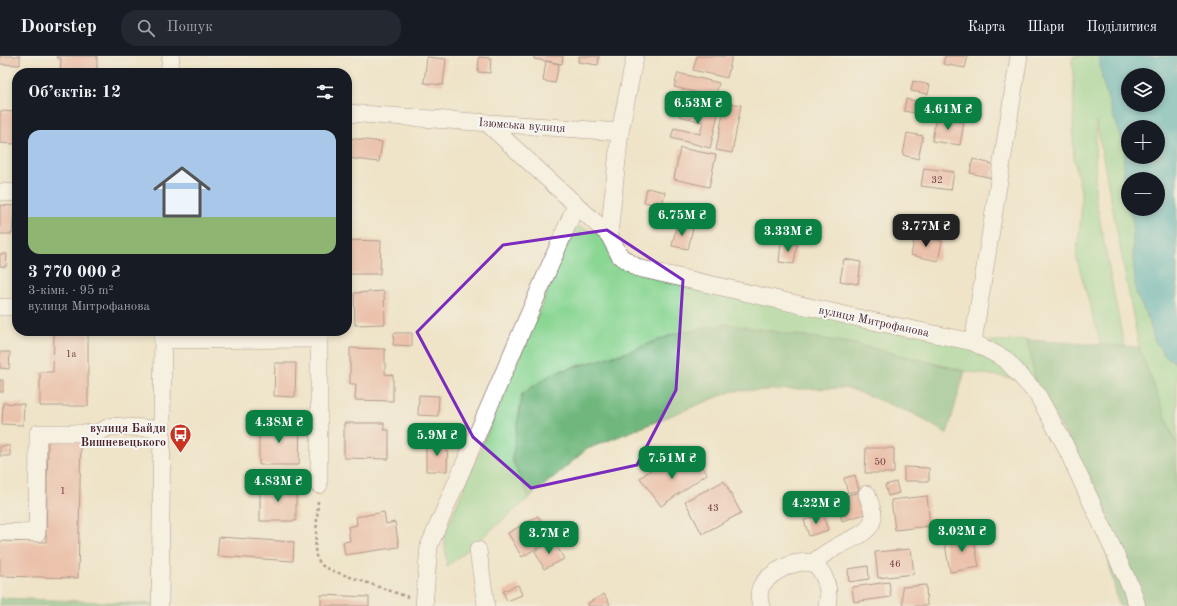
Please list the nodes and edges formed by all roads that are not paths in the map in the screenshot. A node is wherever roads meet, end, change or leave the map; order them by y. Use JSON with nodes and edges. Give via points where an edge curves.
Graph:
{"nodes":[{"id":1,"x":171,"y":56,"type":"edge"},
{"id":2,"x":635,"y":56,"type":"edge"},
{"id":3,"x":1019,"y":56,"type":"edge"},
{"id":4,"x":170,"y":68,"type":"edge"},
{"id":5,"x":352,"y":113,"type":"edge"},
{"id":6,"x":488,"y":123,"type":"junction"},
{"id":7,"x":620,"y":132,"type":"junction"},
{"id":8,"x":0,"y":192,"type":"edge"},
{"id":9,"x":12,"y":193,"type":"edge"},
{"id":10,"x":576,"y":205,"type":"junction"},
{"id":11,"x":609,"y":236,"type":"junction"},
{"id":12,"x":0,"y":307,"type":"edge"},
{"id":13,"x":12,"y":307,"type":"edge"},
{"id":14,"x":163,"y":336,"type":"edge"},
{"id":15,"x":319,"y":336,"type":"edge"},
{"id":16,"x":973,"y":342,"type":"junction"},
{"id":17,"x":162,"y":428,"type":"junction"},
{"id":18,"x":319,"y":485,"type":"road end"},
{"id":19,"x":867,"y":494,"type":"dead end"},
{"id":20,"x":0,"y":532,"type":"edge"},
{"id":21,"x":478,"y":550,"type":"dead end"},
{"id":22,"x":812,"y":563,"type":"junction"},
{"id":23,"x":424,"y":604,"type":"edge"},
{"id":24,"x":160,"y":606,"type":"edge"},
{"id":25,"x":486,"y":606,"type":"edge"},
{"id":26,"x":761,"y":606,"type":"edge"},
{"id":27,"x":827,"y":606,"type":"edge"},
{"id":28,"x":1137,"y":606,"type":"edge"}],
"edges":[{"from":1,"to":4,"type":"street"},
{"from":2,"to":7,"type":"street"},
{"from":3,"to":16,"type":"street"},
{"from":5,"to":6,"type":"street","name":"Ізюмська вулиця"},
{"from":6,"to":7,"type":"street","name":"Ізюмська вулиця"},
{"from":6,"to":10,"type":"street","name":"вулиця Митрофанова"},
{"from":7,"to":11,"type":"street"},
{"from":8,"to":9,"type":"street"},
{"from":10,"to":11,"type":"street","name":"вулиця Митрофанова"},
{"from":10,"to":23,"type":"street","via":[[429,546]]},
{"from":11,"to":16,"type":"street","name":"вулиця Митрофанова","via":[[620,256],[638,268]]},
{"from":12,"to":13,"type":"street"},
{"from":14,"to":17,"type":"street"},
{"from":15,"to":18,"type":"street"},
{"from":16,"to":28,"type":"street","name":"вулиця Митрофанова","via":[[1005,359],[1037,394],[1064,443]]},
{"from":17,"to":20,"type":"street","via":[[111,426],[97,433],[38,433],[37,533]]},
{"from":17,"to":24,"type":"street"},
{"from":19,"to":22,"type":"street","via":[[873,516],[872,523],[857,537],[825,553]]},
{"from":21,"to":25,"type":"street"},
{"from":22,"to":26,"type":"street","via":[[792,565],[771,577],[761,586]]},
{"from":22,"to":27,"type":"street","via":[[821,570],[827,584]]}]}
